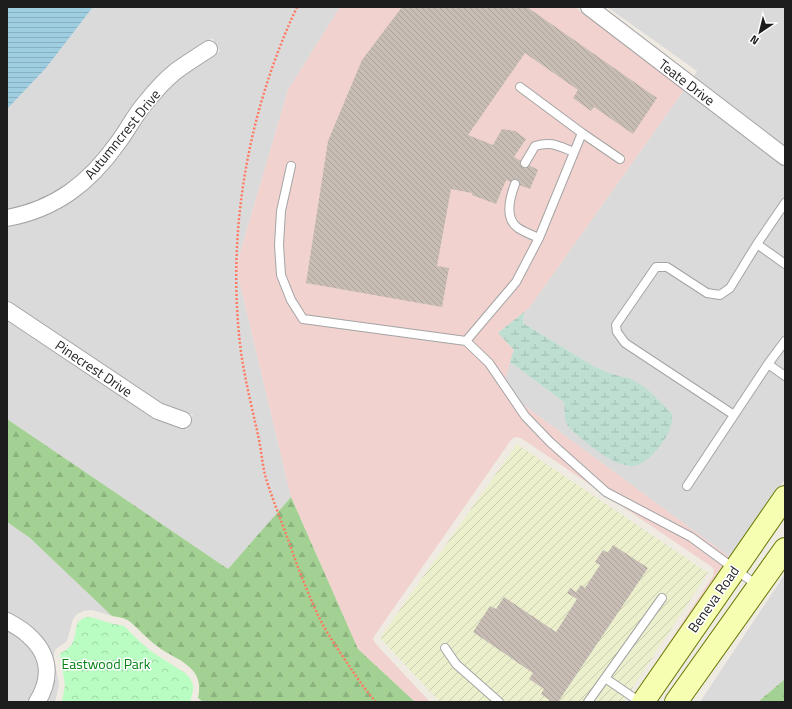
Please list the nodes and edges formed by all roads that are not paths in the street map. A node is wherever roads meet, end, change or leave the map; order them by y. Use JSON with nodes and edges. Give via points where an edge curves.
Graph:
{"nodes":[{"id":1,"x":589,"y":7,"type":"edge"},
{"id":2,"x":209,"y":49,"type":"dead end"},
{"id":3,"x":520,"y":87,"type":"dead end"},
{"id":4,"x":582,"y":133,"type":"junction"},
{"id":5,"x":574,"y":152,"type":"junction"},
{"id":6,"x":785,"y":157,"type":"edge"},
{"id":7,"x":620,"y":159,"type":"dead end"},
{"id":8,"x":524,"y":163,"type":"dead end"},
{"id":9,"x":291,"y":166,"type":"dead end"},
{"id":10,"x":515,"y":184,"type":"dead end"},
{"id":11,"x":785,"y":203,"type":"edge"},
{"id":12,"x":7,"y":218,"type":"edge"},
{"id":13,"x":539,"y":238,"type":"junction"},
{"id":14,"x":757,"y":244,"type":"junction"},
{"id":15,"x":785,"y":264,"type":"edge"},
{"id":16,"x":7,"y":310,"type":"edge"},
{"id":17,"x":466,"y":341,"type":"junction"},
{"id":18,"x":785,"y":341,"type":"edge"},
{"id":19,"x":768,"y":364,"type":"junction"},
{"id":20,"x":785,"y":376,"type":"edge"},
{"id":21,"x":734,"y":416,"type":"junction"},
{"id":22,"x":183,"y":420,"type":"dead end"},
{"id":23,"x":687,"y":486,"type":"dead end"},
{"id":24,"x":784,"y":499,"type":"edge"},
{"id":25,"x":785,"y":549,"type":"edge"},
{"id":26,"x":734,"y":569,"type":"junction"},
{"id":27,"x":758,"y":586,"type":"junction"},
{"id":28,"x":662,"y":598,"type":"dead end"},
{"id":29,"x":7,"y":621,"type":"edge"},
{"id":30,"x":445,"y":648,"type":"dead end"},
{"id":31,"x":605,"y":678,"type":"junction"},
{"id":32,"x":37,"y":702,"type":"edge"},
{"id":33,"x":499,"y":702,"type":"edge"},
{"id":34,"x":588,"y":702,"type":"edge"},
{"id":35,"x":641,"y":702,"type":"edge"},
{"id":36,"x":676,"y":702,"type":"edge"}],
"edges":[{"from":1,"to":6,"type":"street","name":"Teate Drive"},
{"from":2,"to":12,"type":"street","name":"Autumncrest Drive","via":[[176,71],[146,102],[117,144],[86,180],[65,197],[51,204]]},
{"from":3,"to":4,"type":"lane"},
{"from":4,"to":5,"type":"lane"},
{"from":4,"to":7,"type":"lane"},
{"from":5,"to":8,"type":"lane","via":[[546,143],[534,146]]},
{"from":5,"to":13,"type":"lane"},
{"from":9,"to":17,"type":"lane","via":[[281,211],[281,275],[302,319]]},
{"from":10,"to":13,"type":"lane","via":[[510,196],[511,219],[518,228]]},
{"from":11,"to":14,"type":"lane"},
{"from":13,"to":17,"type":"lane","via":[[516,282]]},
{"from":14,"to":15,"type":"lane"},
{"from":14,"to":21,"type":"lane","via":[[730,288],[720,295],[707,293],[667,267],[656,267],[616,325],[617,332],[625,343]]},
{"from":16,"to":22,"type":"street","name":"Pinecrest Drive","via":[[158,411]]},
{"from":17,"to":26,"type":"lane","via":[[489,363],[525,416],[606,492],[691,537]]},
{"from":18,"to":19,"type":"lane"},
{"from":19,"to":20,"type":"lane"},
{"from":19,"to":21,"type":"lane"},
{"from":21,"to":23,"type":"lane"},
{"from":24,"to":26,"type":"main road","name":"Beneva Road"},
{"from":25,"to":27,"type":"main road","name":"Beneva Road"},
{"from":26,"to":27,"type":"lane"},
{"from":26,"to":35,"type":"main road","name":"Beneva Road"},
{"from":27,"to":36,"type":"main road","name":"Beneva Road"},
{"from":28,"to":31,"type":"lane"},
{"from":29,"to":32,"type":"street","via":[[37,644],[46,662],[46,684]]},
{"from":30,"to":33,"type":"lane","via":[[456,664]]},
{"from":31,"to":34,"type":"lane"},
{"from":31,"to":35,"type":"lane"}]}
